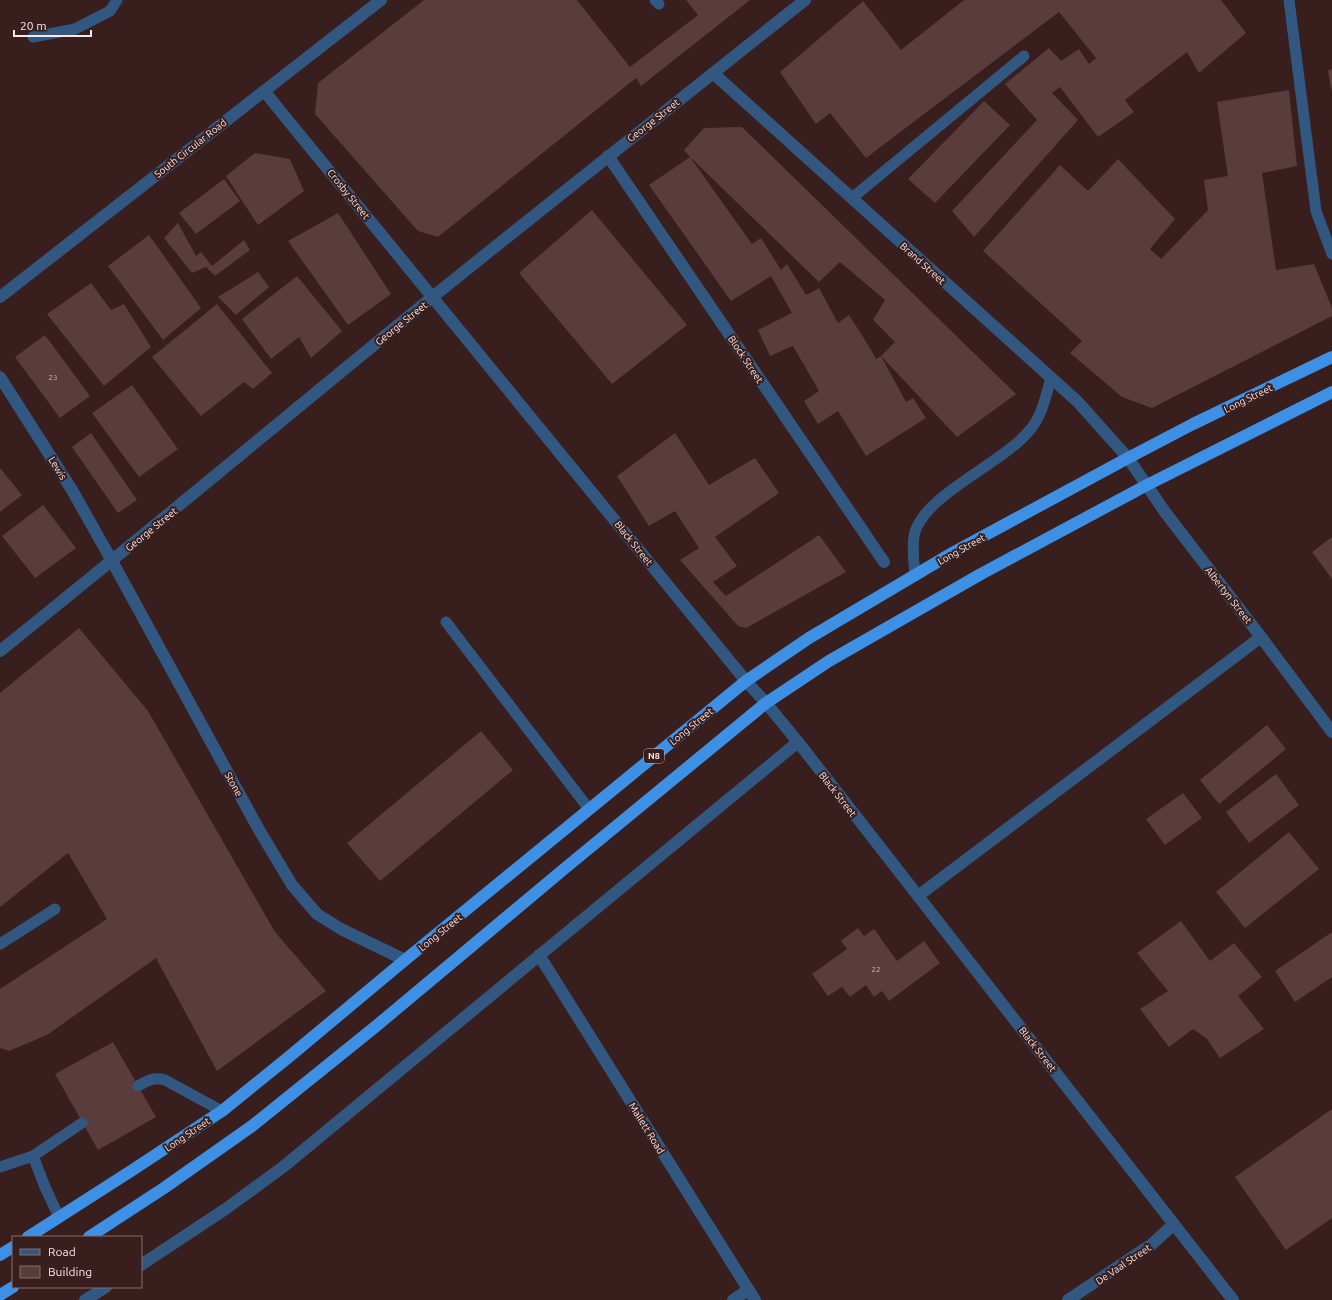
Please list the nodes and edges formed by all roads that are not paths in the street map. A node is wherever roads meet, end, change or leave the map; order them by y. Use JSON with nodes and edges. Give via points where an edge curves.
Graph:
{"nodes":[{"id":1,"x":117,"y":0,"type":"edge"},
{"id":2,"x":381,"y":0,"type":"edge"},
{"id":3,"x":805,"y":0,"type":"edge"},
{"id":4,"x":1289,"y":0,"type":"edge"},
{"id":5,"x":33,"y":38,"type":"dead end"},
{"id":6,"x":1024,"y":56,"type":"dead end"},
{"id":7,"x":713,"y":73,"type":"junction"},
{"id":8,"x":264,"y":91,"type":"junction"},
{"id":9,"x":608,"y":156,"type":"junction"},
{"id":10,"x":852,"y":198,"type":"junction"},
{"id":11,"x":1332,"y":254,"type":"edge"},
{"id":12,"x":0,"y":297,"type":"edge"},
{"id":13,"x":433,"y":297,"type":"junction"},
{"id":14,"x":1332,"y":356,"type":"edge"},
{"id":15,"x":0,"y":376,"type":"edge"},
{"id":16,"x":1051,"y":378,"type":"junction"},
{"id":17,"x":1332,"y":392,"type":"edge"},
{"id":18,"x":1128,"y":458,"type":"junction"},
{"id":19,"x":1147,"y":485,"type":"junction"},
{"id":20,"x":112,"y":561,"type":"junction"},
{"id":21,"x":884,"y":562,"type":"dead end"},
{"id":22,"x":915,"y":576,"type":"junction"},
{"id":23,"x":446,"y":622,"type":"dead end"},
{"id":24,"x":1261,"y":637,"type":"junction"},
{"id":25,"x":0,"y":651,"type":"edge"},
{"id":26,"x":746,"y":681,"type":"junction"},
{"id":27,"x":766,"y":703,"type":"junction"},
{"id":28,"x":1332,"y":732,"type":"edge"},
{"id":29,"x":798,"y":742,"type":"junction"},
{"id":30,"x":589,"y":809,"type":"junction"},
{"id":31,"x":918,"y":896,"type":"junction"},
{"id":32,"x":54,"y":909,"type":"dead end"},
{"id":33,"x":0,"y":944,"type":"edge"},
{"id":34,"x":539,"y":955,"type":"junction"},
{"id":35,"x":405,"y":960,"type":"junction"},
{"id":36,"x":138,"y":1086,"type":"dead end"},
{"id":37,"x":222,"y":1111,"type":"junction"},
{"id":38,"x":82,"y":1123,"type":"dead end"},
{"id":39,"x":33,"y":1156,"type":"junction"},
{"id":40,"x":0,"y":1167,"type":"edge"},
{"id":41,"x":59,"y":1217,"type":"junction"},
{"id":42,"x":1174,"y":1224,"type":"junction"},
{"id":43,"x":30,"y":1236,"type":"edge"},
{"id":44,"x":91,"y":1236,"type":"edge"},
{"id":45,"x":12,"y":1247,"type":"edge"},
{"id":46,"x":0,"y":1255,"type":"edge"},
{"id":47,"x":142,"y":1264,"type":"edge"},
{"id":48,"x":12,"y":1288,"type":"edge"},
{"id":49,"x":104,"y":1288,"type":"edge"},
{"id":50,"x":0,"y":1295,"type":"edge"},
{"id":51,"x":751,"y":1295,"type":"edge"},
{"id":52,"x":85,"y":1300,"type":"edge"},
{"id":53,"x":733,"y":1300,"type":"edge"},
{"id":54,"x":1068,"y":1300,"type":"edge"},
{"id":55,"x":1233,"y":1300,"type":"edge"}],
"edges":[{"from":1,"to":5,"type":"lane","via":[[110,11],[76,29]]},
{"from":2,"to":8,"type":"street","name":"South Circular Road"},
{"from":3,"to":7,"type":"street","name":"George Street"},
{"from":4,"to":11,"type":"lane","via":[[1316,211]]},
{"from":6,"to":10,"type":"lane"},
{"from":7,"to":9,"type":"street","name":"George Street"},
{"from":7,"to":10,"type":"street","name":"Brand Street"},
{"from":8,"to":12,"type":"street","name":"South Circular Road"},
{"from":8,"to":13,"type":"street","name":"Crosby Street"},
{"from":9,"to":13,"type":"street","name":"George Street"},
{"from":9,"to":21,"type":"street","name":"Block Street"},
{"from":10,"to":16,"type":"street","name":"Brand Street"},
{"from":13,"to":20,"type":"street","name":"George Street"},
{"from":13,"to":26,"type":"street","name":"Black Street"},
{"from":14,"to":18,"type":"highway","name":"Long Street","number":"N8"},
{"from":15,"to":20,"type":"street","name":"Lewis","via":[[72,490]]},
{"from":16,"to":18,"type":"street","name":"Brand Street","via":[[1078,402]]},
{"from":16,"to":22,"type":"lane","via":[[1039,415],[1030,431],[1004,455],[940,498],[920,520],[914,536]]},
{"from":17,"to":19,"type":"highway"},
{"from":18,"to":19,"type":"street","name":"Albertyn Street"},
{"from":18,"to":22,"type":"highway","name":"Long Street","number":"N8","via":[[954,552]]},
{"from":19,"to":24,"type":"street","name":"Albertyn Street"},
{"from":19,"to":27,"type":"highway","via":[[981,574],[829,661]]},
{"from":20,"to":25,"type":"street","name":"George Street"},
{"from":20,"to":35,"type":"street","name":"Stone","via":[[258,828],[292,885],[317,914],[341,929]]},
{"from":22,"to":26,"type":"highway","name":"Long Street","number":"N8","via":[[809,638]]},
{"from":23,"to":30,"type":"lane"},
{"from":24,"to":28,"type":"street","name":"Albertyn Street"},
{"from":24,"to":31,"type":"street"},
{"from":26,"to":27,"type":"street","name":"Black Street"},
{"from":26,"to":30,"type":"highway","name":"Long Street","number":"N8"},
{"from":27,"to":29,"type":"street","name":"Black Street"},
{"from":27,"to":44,"type":"highway","via":[[252,1126]]},
{"from":29,"to":31,"type":"street","name":"Black Street"},
{"from":29,"to":34,"type":"street"},
{"from":30,"to":35,"type":"highway","name":"Long Street","number":"N8"},
{"from":31,"to":42,"type":"street","name":"Black Street"},
{"from":32,"to":33,"type":"lane"},
{"from":34,"to":47,"type":"street","via":[[283,1167]]},
{"from":34,"to":51,"type":"street","name":"Mallett Road"},
{"from":35,"to":37,"type":"highway","name":"Long Street","number":"N8"},
{"from":36,"to":37,"type":"lane","via":[[147,1080],[165,1080]]},
{"from":37,"to":41,"type":"highway","name":"Long Street","number":"N8"},
{"from":38,"to":39,"type":"lane"},
{"from":39,"to":40,"type":"lane"},
{"from":39,"to":41,"type":"lane"},
{"from":41,"to":43,"type":"highway","name":"Long Street","number":"N8"},
{"from":42,"to":54,"type":"street","name":"De Vaal Street","via":[[1152,1244]]},
{"from":42,"to":55,"type":"street","name":"Black Street"},
{"from":45,"to":46,"type":"highway"},
{"from":48,"to":50,"type":"highway"},
{"from":49,"to":52,"type":"street"},
{"from":51,"to":53,"type":"street"}]}
